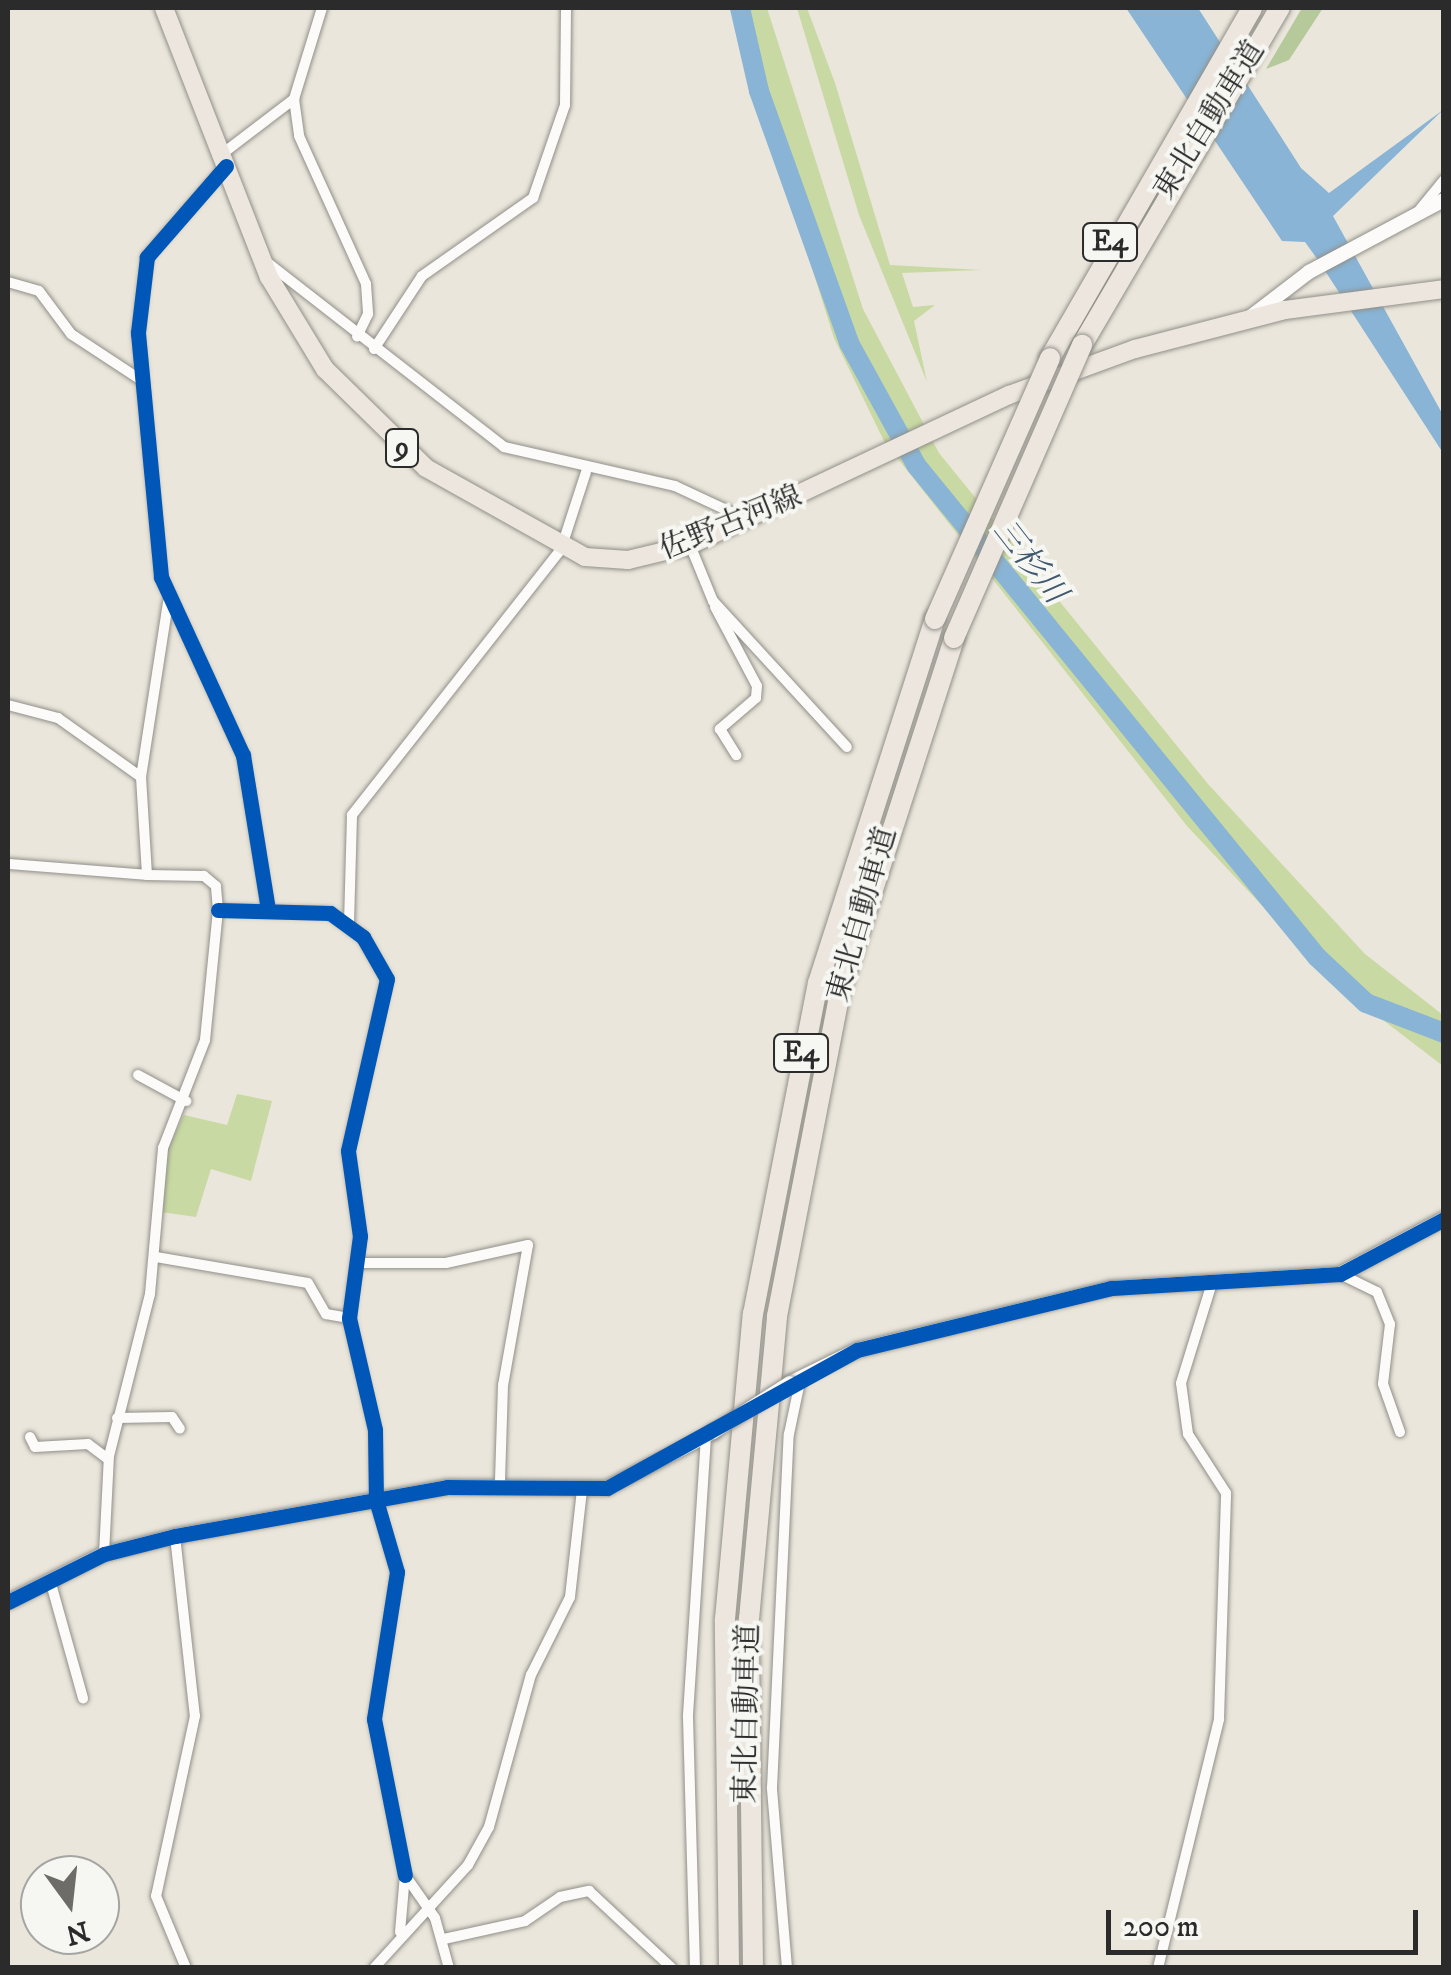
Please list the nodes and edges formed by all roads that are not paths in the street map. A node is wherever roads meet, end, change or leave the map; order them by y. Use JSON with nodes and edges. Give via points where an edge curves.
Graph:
{"nodes":[{"id":1,"x":164,"y":8,"type":"edge"},
{"id":2,"x":322,"y":8,"type":"edge"},
{"id":3,"x":566,"y":8,"type":"edge"},
{"id":4,"x":1252,"y":8,"type":"edge"},
{"id":5,"x":1280,"y":8,"type":"edge"},
{"id":6,"x":294,"y":99,"type":"junction"},
{"id":7,"x":224,"y":160,"type":"junction"},
{"id":8,"x":1444,"y":180,"type":"edge"},
{"id":9,"x":1444,"y":200,"type":"edge"},
{"id":10,"x":1418,"y":213,"type":"junction"},
{"id":11,"x":262,"y":260,"type":"junction"},
{"id":12,"x":8,"y":282,"type":"edge"},
{"id":13,"x":1444,"y":288,"type":"edge"},
{"id":14,"x":1249,"y":318,"type":"junction"},
{"id":15,"x":357,"y":337,"type":"junction"},
{"id":16,"x":374,"y":349,"type":"junction"},
{"id":17,"x":142,"y":380,"type":"junction"},
{"id":18,"x":586,"y":472,"type":"junction"},
{"id":19,"x":748,"y":520,"type":"junction"},
{"id":20,"x":690,"y":545,"type":"junction"},
{"id":21,"x":561,"y":549,"type":"junction"},
{"id":22,"x":713,"y":601,"type":"junction"},
{"id":23,"x":168,"y":602,"type":"junction"},
{"id":24,"x":8,"y":705,"type":"edge"},
{"id":25,"x":847,"y":748,"type":"dead end"},
{"id":26,"x":736,"y":755,"type":"dead end"},
{"id":27,"x":141,"y":777,"type":"junction"},
{"id":28,"x":8,"y":864,"type":"edge"},
{"id":29,"x":147,"y":875,"type":"junction"},
{"id":30,"x":267,"y":904,"type":"junction"},
{"id":31,"x":218,"y":910,"type":"junction"},
{"id":32,"x":350,"y":923,"type":"junction"},
{"id":33,"x":138,"y":1075,"type":"dead end"},
{"id":34,"x":186,"y":1100,"type":"junction"},
{"id":35,"x":1444,"y":1219,"type":"edge"},
{"id":36,"x":156,"y":1257,"type":"junction"},
{"id":37,"x":359,"y":1264,"type":"junction"},
{"id":38,"x":1340,"y":1274,"type":"junction"},
{"id":39,"x":1212,"y":1283,"type":"junction"},
{"id":40,"x":349,"y":1318,"type":"junction"},
{"id":41,"x":796,"y":1379,"type":"junction"},
{"id":42,"x":116,"y":1418,"type":"junction"},
{"id":43,"x":180,"y":1428,"type":"dead end"},
{"id":44,"x":1400,"y":1432,"type":"dead end"},
{"id":45,"x":710,"y":1434,"type":"junction"},
{"id":46,"x":30,"y":1437,"type":"dead end"},
{"id":47,"x":108,"y":1459,"type":"junction"},
{"id":48,"x":500,"y":1484,"type":"junction"},
{"id":49,"x":582,"y":1490,"type":"junction"},
{"id":50,"x":376,"y":1500,"type":"junction"},
{"id":51,"x":175,"y":1536,"type":"junction"},
{"id":52,"x":104,"y":1554,"type":"junction"},
{"id":53,"x":50,"y":1580,"type":"junction"},
{"id":54,"x":8,"y":1602,"type":"edge"},
{"id":55,"x":83,"y":1698,"type":"dead end"},
{"id":56,"x":722,"y":1731,"type":"junction"},
{"id":57,"x":404,"y":1875,"type":"junction"},
{"id":58,"x":427,"y":1906,"type":"junction"},
{"id":59,"x":400,"y":1933,"type":"junction"},
{"id":60,"x":444,"y":1938,"type":"junction"},
{"id":61,"x":186,"y":1968,"type":"edge"},
{"id":62,"x":374,"y":1968,"type":"edge"},
{"id":63,"x":449,"y":1968,"type":"edge"},
{"id":64,"x":672,"y":1968,"type":"edge"},
{"id":65,"x":695,"y":1968,"type":"edge"},
{"id":66,"x":717,"y":1968,"type":"edge"},
{"id":67,"x":730,"y":1968,"type":"edge"},
{"id":68,"x":756,"y":1968,"type":"edge"},
{"id":69,"x":787,"y":1968,"type":"edge"},
{"id":70,"x":1158,"y":1968,"type":"edge"}],
"edges":[{"from":1,"to":7,"type":"main road","name":"佐野古河線","number":"9"},
{"from":2,"to":6,"type":"street"},
{"from":3,"to":16,"type":"street","via":[[565,105],[534,198],[422,276]]},
{"from":4,"to":56,"type":"highway","name":"東北自動車道","number":"E4","bridge":true,"via":[[1174,130],[1050,358],[935,619],[841,897],[779,1162],[742,1402]]},
{"from":5,"to":68,"type":"highway","name":"東北自動車道","number":"E4","bridge":true,"via":[[1189,152],[1082,345],[954,638],[859,922],[791,1224],[752,1564],[750,1918]]},
{"from":6,"to":7,"type":"street"},
{"from":6,"to":15,"type":"street","via":[[298,136],[366,284],[368,314]]},
{"from":7,"to":11,"type":"main road","name":"佐野古河線","number":"9"},
{"from":7,"to":17,"type":"street","via":[[147,258]]},
{"from":8,"to":10,"type":"street"},
{"from":9,"to":10,"type":"street"},
{"from":10,"to":14,"type":"street","via":[[1320,266]]},
{"from":11,"to":15,"type":"street"},
{"from":11,"to":21,"type":"main road","name":"佐野古河線","number":"9","via":[[304,342],[372,421],[426,468]]},
{"from":12,"to":17,"type":"street","via":[[38,291],[71,334]]},
{"from":13,"to":14,"type":"main road","name":"佐野古河線","number":"9"},
{"from":14,"to":19,"type":"main road","name":"佐野古河線","number":"9","via":[[1087,365]]},
{"from":15,"to":16,"type":"street"},
{"from":16,"to":18,"type":"street","via":[[504,447]]},
{"from":17,"to":23,"type":"street"},
{"from":18,"to":19,"type":"street","via":[[675,486]]},
{"from":18,"to":21,"type":"street"},
{"from":19,"to":20,"type":"main road","name":"佐野古河線","number":"9"},
{"from":20,"to":21,"type":"main road","name":"佐野古河線","number":"9","via":[[628,560]]},
{"from":20,"to":22,"type":"street"},
{"from":21,"to":32,"type":"street","via":[[356,806]]},
{"from":22,"to":25,"type":"street"},
{"from":22,"to":26,"type":"street","via":[[757,686],[756,698],[720,728]]},
{"from":23,"to":27,"type":"street"},
{"from":23,"to":30,"type":"street","via":[[243,755]]},
{"from":24,"to":27,"type":"street","via":[[58,718]]},
{"from":27,"to":29,"type":"street"},
{"from":28,"to":29,"type":"street"},
{"from":29,"to":31,"type":"street","via":[[204,876],[216,886]]},
{"from":30,"to":31,"type":"street"},
{"from":30,"to":32,"type":"street"},
{"from":31,"to":34,"type":"street","via":[[205,1040]]},
{"from":32,"to":37,"type":"street","via":[[386,969],[388,989],[348,1151]]},
{"from":33,"to":34,"type":"street"},
{"from":34,"to":36,"type":"street","via":[[163,1148]]},
{"from":35,"to":38,"type":"street"},
{"from":36,"to":40,"type":"street","via":[[308,1283],[326,1314]]},
{"from":36,"to":42,"type":"street"},
{"from":37,"to":40,"type":"street"},
{"from":37,"to":48,"type":"street","via":[[446,1263],[528,1246],[503,1385]]},
{"from":38,"to":39,"type":"street"},
{"from":38,"to":44,"type":"street","via":[[1376,1292],[1390,1324],[1383,1384]]},
{"from":39,"to":41,"type":"street","via":[[1091,1292],[857,1350]]},
{"from":39,"to":70,"type":"street","via":[[1181,1383],[1188,1434],[1218,1468],[1226,1493],[1219,1719]]},
{"from":40,"to":50,"type":"street","via":[[375,1430]]},
{"from":41,"to":45,"type":"street","bridge":true},
{"from":41,"to":69,"type":"street","via":[[772,1788]]},
{"from":42,"to":43,"type":"street","via":[[172,1417]]},
{"from":42,"to":47,"type":"street"},
{"from":45,"to":49,"type":"street","via":[[622,1483]]},
{"from":45,"to":65,"type":"street","via":[[688,1715]]},
{"from":46,"to":47,"type":"street","via":[[35,1448],[88,1444]]},
{"from":47,"to":52,"type":"street"},
{"from":48,"to":49,"type":"street"},
{"from":48,"to":50,"type":"street"},
{"from":49,"to":58,"type":"street","via":[[570,1598],[531,1675],[489,1827]]},
{"from":50,"to":51,"type":"street"},
{"from":50,"to":57,"type":"street","via":[[397,1572],[374,1719]]},
{"from":51,"to":52,"type":"street"},
{"from":51,"to":61,"type":"street","via":[[195,1716],[156,1896]]},
{"from":52,"to":53,"type":"street"},
{"from":53,"to":54,"type":"street"},
{"from":53,"to":55,"type":"street"},
{"from":56,"to":66,"type":"highway","via":[[711,1788]]},
{"from":56,"to":67,"type":"highway","name":"東北自動車道","number":"E4"},
{"from":57,"to":58,"type":"street"},
{"from":57,"to":59,"type":"street"},
{"from":58,"to":59,"type":"street"},
{"from":58,"to":60,"type":"street"},
{"from":59,"to":62,"type":"street"},
{"from":60,"to":63,"type":"street"},
{"from":60,"to":64,"type":"street","via":[[524,1921],[560,1896],[588,1891]]}]}
